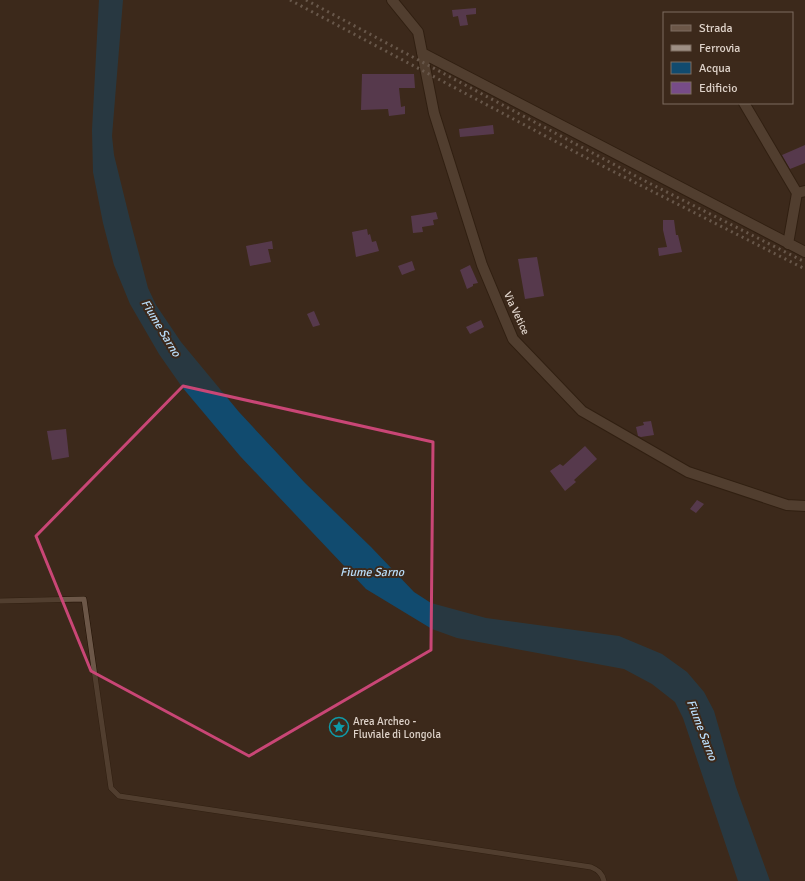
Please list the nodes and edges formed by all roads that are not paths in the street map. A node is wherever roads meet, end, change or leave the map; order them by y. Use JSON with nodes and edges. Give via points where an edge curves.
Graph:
{"nodes":[{"id":1,"x":392,"y":0,"type":"edge"},
{"id":2,"x":422,"y":54,"type":"junction"},
{"id":3,"x":745,"y":104,"type":"edge"},
{"id":4,"x":801,"y":192,"type":"edge"},
{"id":5,"x":788,"y":244,"type":"junction"},
{"id":6,"x":805,"y":252,"type":"edge"},
{"id":7,"x":805,"y":506,"type":"edge"},
{"id":8,"x":0,"y":601,"type":"edge"},
{"id":9,"x":604,"y":881,"type":"edge"}],
"edges":[{"from":1,"to":2,"type":"street","name":"Via Vetice","via":[[418,32]]},
{"from":2,"to":5,"type":"street"},
{"from":2,"to":7,"type":"street","name":"Via Vetice","via":[[434,113],[482,265],[513,339],[582,411],[688,472],[787,506]]},
{"from":3,"to":4,"type":"street"},
{"from":4,"to":5,"type":"street"},
{"from":5,"to":6,"type":"street"},
{"from":8,"to":9,"type":"lane","via":[[84,599],[111,788],[119,796],[591,867],[598,870]]}]}
